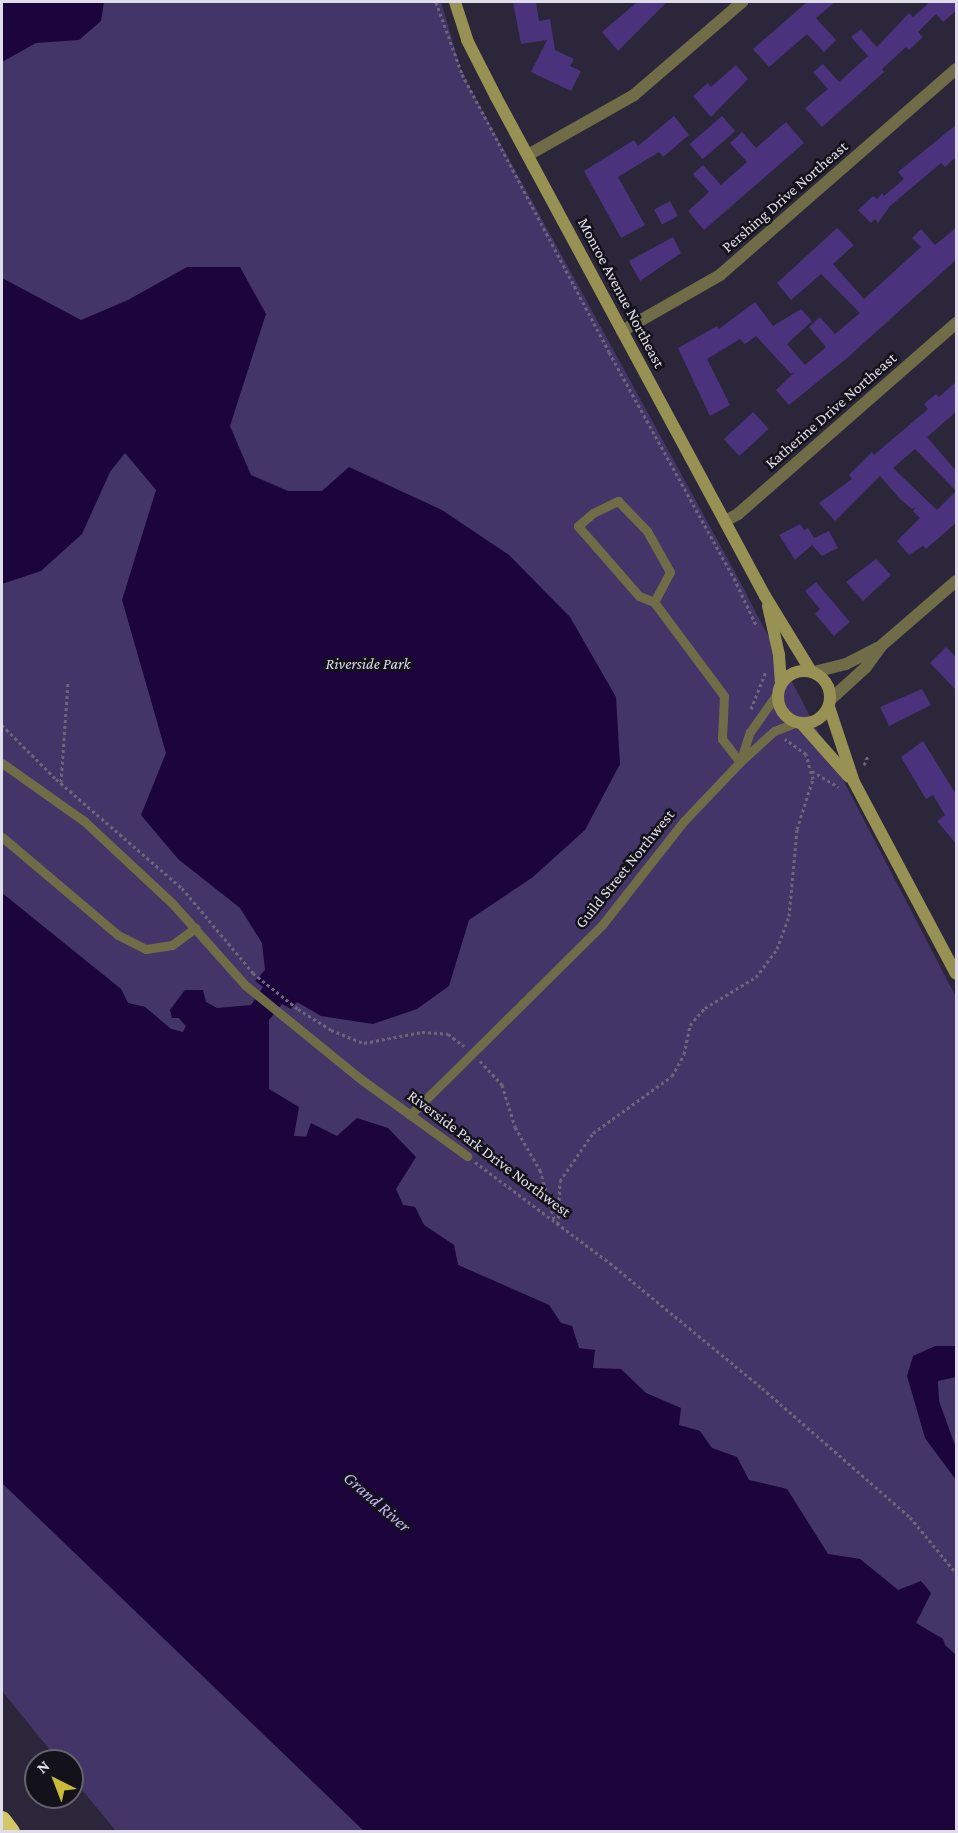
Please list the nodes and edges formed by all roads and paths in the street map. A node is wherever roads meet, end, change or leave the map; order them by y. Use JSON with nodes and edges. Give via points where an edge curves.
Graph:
{"nodes":[{"id":1,"x":436,"y":2,"type":"edge"},
{"id":2,"x":455,"y":2,"type":"edge"},
{"id":3,"x":742,"y":2,"type":"edge"},
{"id":4,"x":957,"y":69,"type":"edge"},
{"id":5,"x":528,"y":155,"type":"junction"},
{"id":6,"x":957,"y":323,"type":"edge"},
{"id":7,"x":622,"y":331,"type":"junction"},
{"id":8,"x":725,"y":521,"type":"junction"},
{"id":9,"x":957,"y":581,"type":"edge"},
{"id":10,"x":765,"y":596,"type":"junction"},
{"id":11,"x":654,"y":602,"type":"junction"},
{"id":12,"x":760,"y":635,"type":"dead end"},
{"id":13,"x":881,"y":646,"type":"junction"},
{"id":14,"x":766,"y":668,"type":"dead end"},
{"id":15,"x":813,"y":672,"type":"junction"},
{"id":16,"x":68,"y":682,"type":"dead end"},
{"id":17,"x":780,"y":687,"type":"junction"},
{"id":18,"x":830,"y":703,"type":"junction"},
{"id":19,"x":755,"y":714,"type":"dead end"},
{"id":20,"x":799,"y":722,"type":"junction"},
{"id":21,"x":778,"y":735,"type":"dead end"},
{"id":22,"x":868,"y":756,"type":"dead end"},
{"id":23,"x":740,"y":762,"type":"junction"},
{"id":24,"x":2,"y":763,"type":"edge"},
{"id":25,"x":861,"y":769,"type":"dead end"},
{"id":26,"x":812,"y":771,"type":"junction"},
{"id":27,"x":61,"y":782,"type":"dead end"},
{"id":28,"x":849,"y":785,"type":"junction"},
{"id":29,"x":2,"y":837,"type":"edge"},
{"id":30,"x":195,"y":928,"type":"junction"},
{"id":31,"x":253,"y":973,"type":"dead end"},
{"id":32,"x":957,"y":974,"type":"edge"},
{"id":33,"x":298,"y":1009,"type":"dead end"},
{"id":34,"x":410,"y":1114,"type":"junction"},
{"id":35,"x":467,"y":1156,"type":"joint"},
{"id":36,"x":557,"y":1223,"type":"junction"},
{"id":37,"x":957,"y":1573,"type":"edge"},
{"id":38,"x":2,"y":1820,"type":"edge"},
{"id":39,"x":10,"y":1832,"type":"edge"}],
"edges":[{"from":1,"to":12,"type":"path","via":[[462,74],[734,578]]},
{"from":2,"to":5,"type":"main road","name":"Monroe Avenue Northeast","via":[[479,65]]},
{"from":3,"to":5,"type":"street","via":[[634,95]]},
{"from":4,"to":7,"type":"street","name":"Pershing Drive Northeast","via":[[720,275]]},
{"from":5,"to":7,"type":"main road","name":"Monroe Avenue Northeast"},
{"from":6,"to":8,"type":"street","name":"Katherine Drive Northeast","via":[[738,514]]},
{"from":7,"to":8,"type":"main road","name":"Monroe Avenue Northeast"},
{"from":8,"to":10,"type":"main road","name":"Monroe Avenue Northeast"},
{"from":9,"to":13,"type":"street"},
{"from":10,"to":15,"type":"main road","name":"Monroe Avenue Northeast"},
{"from":10,"to":17,"type":"main road","name":"Monroe Avenue Northeast","via":[[779,655]]},
{"from":11,"to":11,"type":"lane","via":[[670,572],[647,531],[618,501],[593,513],[578,526],[639,596]]},
{"from":11,"to":23,"type":"lane","via":[[722,691],[722,739]]},
{"from":13,"to":15,"type":"street","via":[[846,664]]},
{"from":13,"to":18,"type":"street"},
{"from":14,"to":19,"type":"path","via":[[751,705]]},
{"from":15,"to":17,"type":"main road","via":[[792,674]]},
{"from":15,"to":18,"type":"main road","via":[[827,683]]},
{"from":16,"to":27,"type":"path"},
{"from":17,"to":20,"type":"main road","via":[[784,713]]},
{"from":17,"to":23,"type":"lane","name":"Guild Street Northwest","via":[[750,732]]},
{"from":18,"to":20,"type":"main road","via":[[818,719]]},
{"from":18,"to":28,"type":"main road"},
{"from":20,"to":23,"type":"lane","name":"Guild Street Northwest","via":[[774,731]]},
{"from":20,"to":28,"type":"main road"},
{"from":21,"to":26,"type":"path","via":[[806,754]]},
{"from":22,"to":25,"type":"path"},
{"from":23,"to":34,"type":"lane","name":"Guild Street Northwest","via":[[682,822],[602,925]]},
{"from":24,"to":30,"type":"lane","name":"Riverside Park Drive Northwest","via":[[84,821]]},
{"from":26,"to":28,"type":"path"},
{"from":26,"to":36,"type":"path","via":[[811,796],[797,829],[789,916],[777,949],[756,977],[705,1008],[690,1025],[684,1054],[672,1076],[593,1133],[560,1181]]},
{"from":28,"to":32,"type":"main road"},
{"from":29,"to":30,"type":"lane","via":[[118,934],[146,949],[172,945]]},
{"from":30,"to":34,"type":"lane","name":"Riverside Park Drive Northwest","via":[[245,986]]},
{"from":31,"to":33,"type":"path"},
{"from":34,"to":35,"type":"lane","name":"Riverside Park Drive Northwest"},
{"from":35,"to":36,"type":"path","name":"Riverside Park Drive Northwest"},
{"from":36,"to":37,"type":"path","name":"Riverside Park Drive Northwest","via":[[762,1388],[910,1517]]},
{"from":38,"to":39,"type":"highway"}]}
